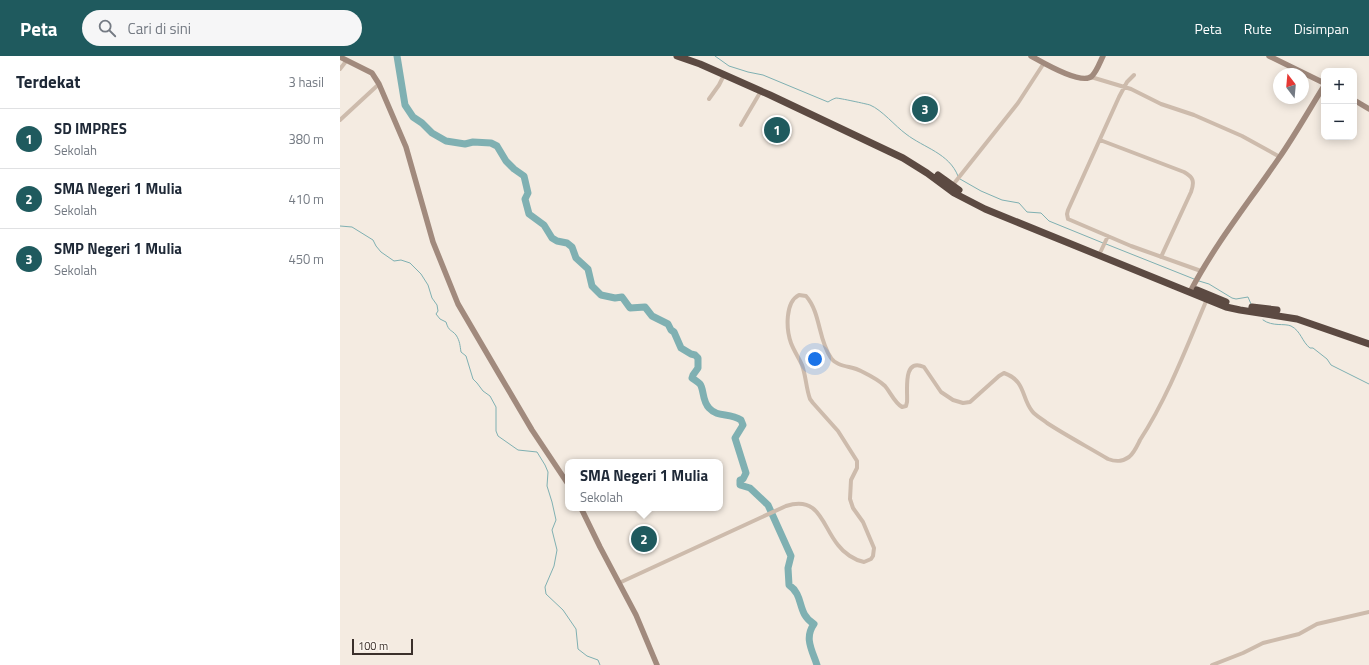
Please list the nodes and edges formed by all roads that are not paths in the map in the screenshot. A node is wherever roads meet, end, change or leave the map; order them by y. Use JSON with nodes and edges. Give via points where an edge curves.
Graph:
{"nodes":[{"id":1,"x":677,"y":56,"type":"edge"},
{"id":2,"x":1031,"y":56,"type":"edge"},
{"id":3,"x":1103,"y":56,"type":"edge"},
{"id":4,"x":1270,"y":56,"type":"edge"},
{"id":5,"x":340,"y":57,"type":"edge"},
{"id":6,"x":689,"y":57,"type":"edge"},
{"id":7,"x":347,"y":60,"type":"junction"},
{"id":8,"x":1044,"y":63,"type":"junction"},
{"id":9,"x":340,"y":69,"type":"edge"},
{"id":10,"x":724,"y":74,"type":"junction"},
{"id":11,"x":1134,"y":75,"type":"dead end"},
{"id":12,"x":1091,"y":77,"type":"junction"},
{"id":13,"x":1321,"y":83,"type":"edge"},
{"id":14,"x":378,"y":84,"type":"junction"},
{"id":15,"x":1124,"y":87,"type":"junction"},
{"id":16,"x":761,"y":90,"type":"junction"},
{"id":17,"x":1321,"y":90,"type":"edge"},
{"id":18,"x":773,"y":93,"type":"junction"},
{"id":19,"x":709,"y":98,"type":"dead end"},
{"id":20,"x":1357,"y":102,"type":"edge"},
{"id":21,"x":1369,"y":109,"type":"edge"},
{"id":22,"x":340,"y":120,"type":"edge"},
{"id":23,"x":741,"y":126,"type":"dead end"},
{"id":24,"x":1100,"y":140,"type":"junction"},
{"id":25,"x":1280,"y":157,"type":"junction"},
{"id":26,"x":952,"y":185,"type":"junction"},
{"id":27,"x":1106,"y":238,"type":"junction"},
{"id":28,"x":1100,"y":251,"type":"junction"},
{"id":29,"x":1161,"y":257,"type":"junction"},
{"id":30,"x":1199,"y":273,"type":"junction"},
{"id":31,"x":1191,"y":288,"type":"junction"},
{"id":32,"x":1207,"y":299,"type":"junction"},
{"id":33,"x":1261,"y":310,"type":"junction"},
{"id":34,"x":1369,"y":339,"type":"edge"},
{"id":35,"x":1369,"y":344,"type":"edge"},
{"id":36,"x":565,"y":480,"type":"edge"},
{"id":37,"x":583,"y":511,"type":"edge"},
{"id":38,"x":619,"y":583,"type":"junction"},
{"id":39,"x":1369,"y":612,"type":"edge"},
{"id":40,"x":657,"y":665,"type":"edge"},
{"id":41,"x":1212,"y":665,"type":"edge"}],
"edges":[{"from":1,"to":6,"type":"highway"},
{"from":2,"to":8,"type":"street"},
{"from":3,"to":12,"type":"street"},
{"from":4,"to":13,"type":"street"},
{"from":5,"to":7,"type":"street"},
{"from":6,"to":10,"type":"highway"},
{"from":6,"to":18,"type":"highway"},
{"from":7,"to":9,"type":"street"},
{"from":7,"to":14,"type":"street","via":[[372,73]]},
{"from":8,"to":12,"type":"street","via":[[1078,78]]},
{"from":8,"to":26,"type":"street","via":[[1018,102]]},
{"from":10,"to":16,"type":"highway"},
{"from":10,"to":19,"type":"street"},
{"from":11,"to":15,"type":"street"},
{"from":12,"to":15,"type":"street"},
{"from":14,"to":22,"type":"street"},
{"from":14,"to":36,"type":"street","via":[[406,147],[433,242],[458,304],[532,430]]},
{"from":15,"to":24,"type":"street"},
{"from":15,"to":25,"type":"street","via":[[1242,136]]},
{"from":16,"to":18,"type":"highway"},
{"from":16,"to":23,"type":"street"},
{"from":17,"to":25,"type":"street"},
{"from":18,"to":26,"type":"highway"},
{"from":20,"to":21,"type":"street"},
{"from":24,"to":27,"type":"street","via":[[1067,214],[1069,220]]},
{"from":24,"to":29,"type":"street","via":[[1184,172],[1193,178],[1191,192]]},
{"from":25,"to":30,"type":"street"},
{"from":26,"to":28,"type":"highway","via":[[985,209]]},
{"from":27,"to":28,"type":"street"},
{"from":27,"to":29,"type":"street"},
{"from":28,"to":31,"type":"highway"},
{"from":29,"to":30,"type":"street"},
{"from":30,"to":31,"type":"street"},
{"from":31,"to":32,"type":"highway"},
{"from":31,"to":33,"type":"highway","via":[[1234,304]]},
{"from":32,"to":33,"type":"highway","via":[[1233,309]]},
{"from":32,"to":38,"type":"street","via":[[1144,434],[1132,455],[1118,462],[1108,459],[1039,417],[1033,412],[1018,383],[1004,374],[970,402],[963,403],[946,397],[924,367],[916,365],[908,372],[907,402],[906,406],[902,407],[882,384],[860,370],[832,360],[811,302],[806,296],[799,295],[790,304],[788,322],[791,342],[802,365],[810,399],[838,431],[857,461],[850,499],[872,543],[873,556],[864,562],[844,551],[835,542],[818,513],[809,506],[798,503]]},
{"from":33,"to":34,"type":"highway","via":[[1298,314]]},
{"from":33,"to":35,"type":"highway","via":[[1297,319]]},
{"from":37,"to":38,"type":"street"},
{"from":38,"to":40,"type":"street","via":[[636,614]]},
{"from":39,"to":41,"type":"street","via":[[1317,624],[1299,634],[1266,642]]}]}
